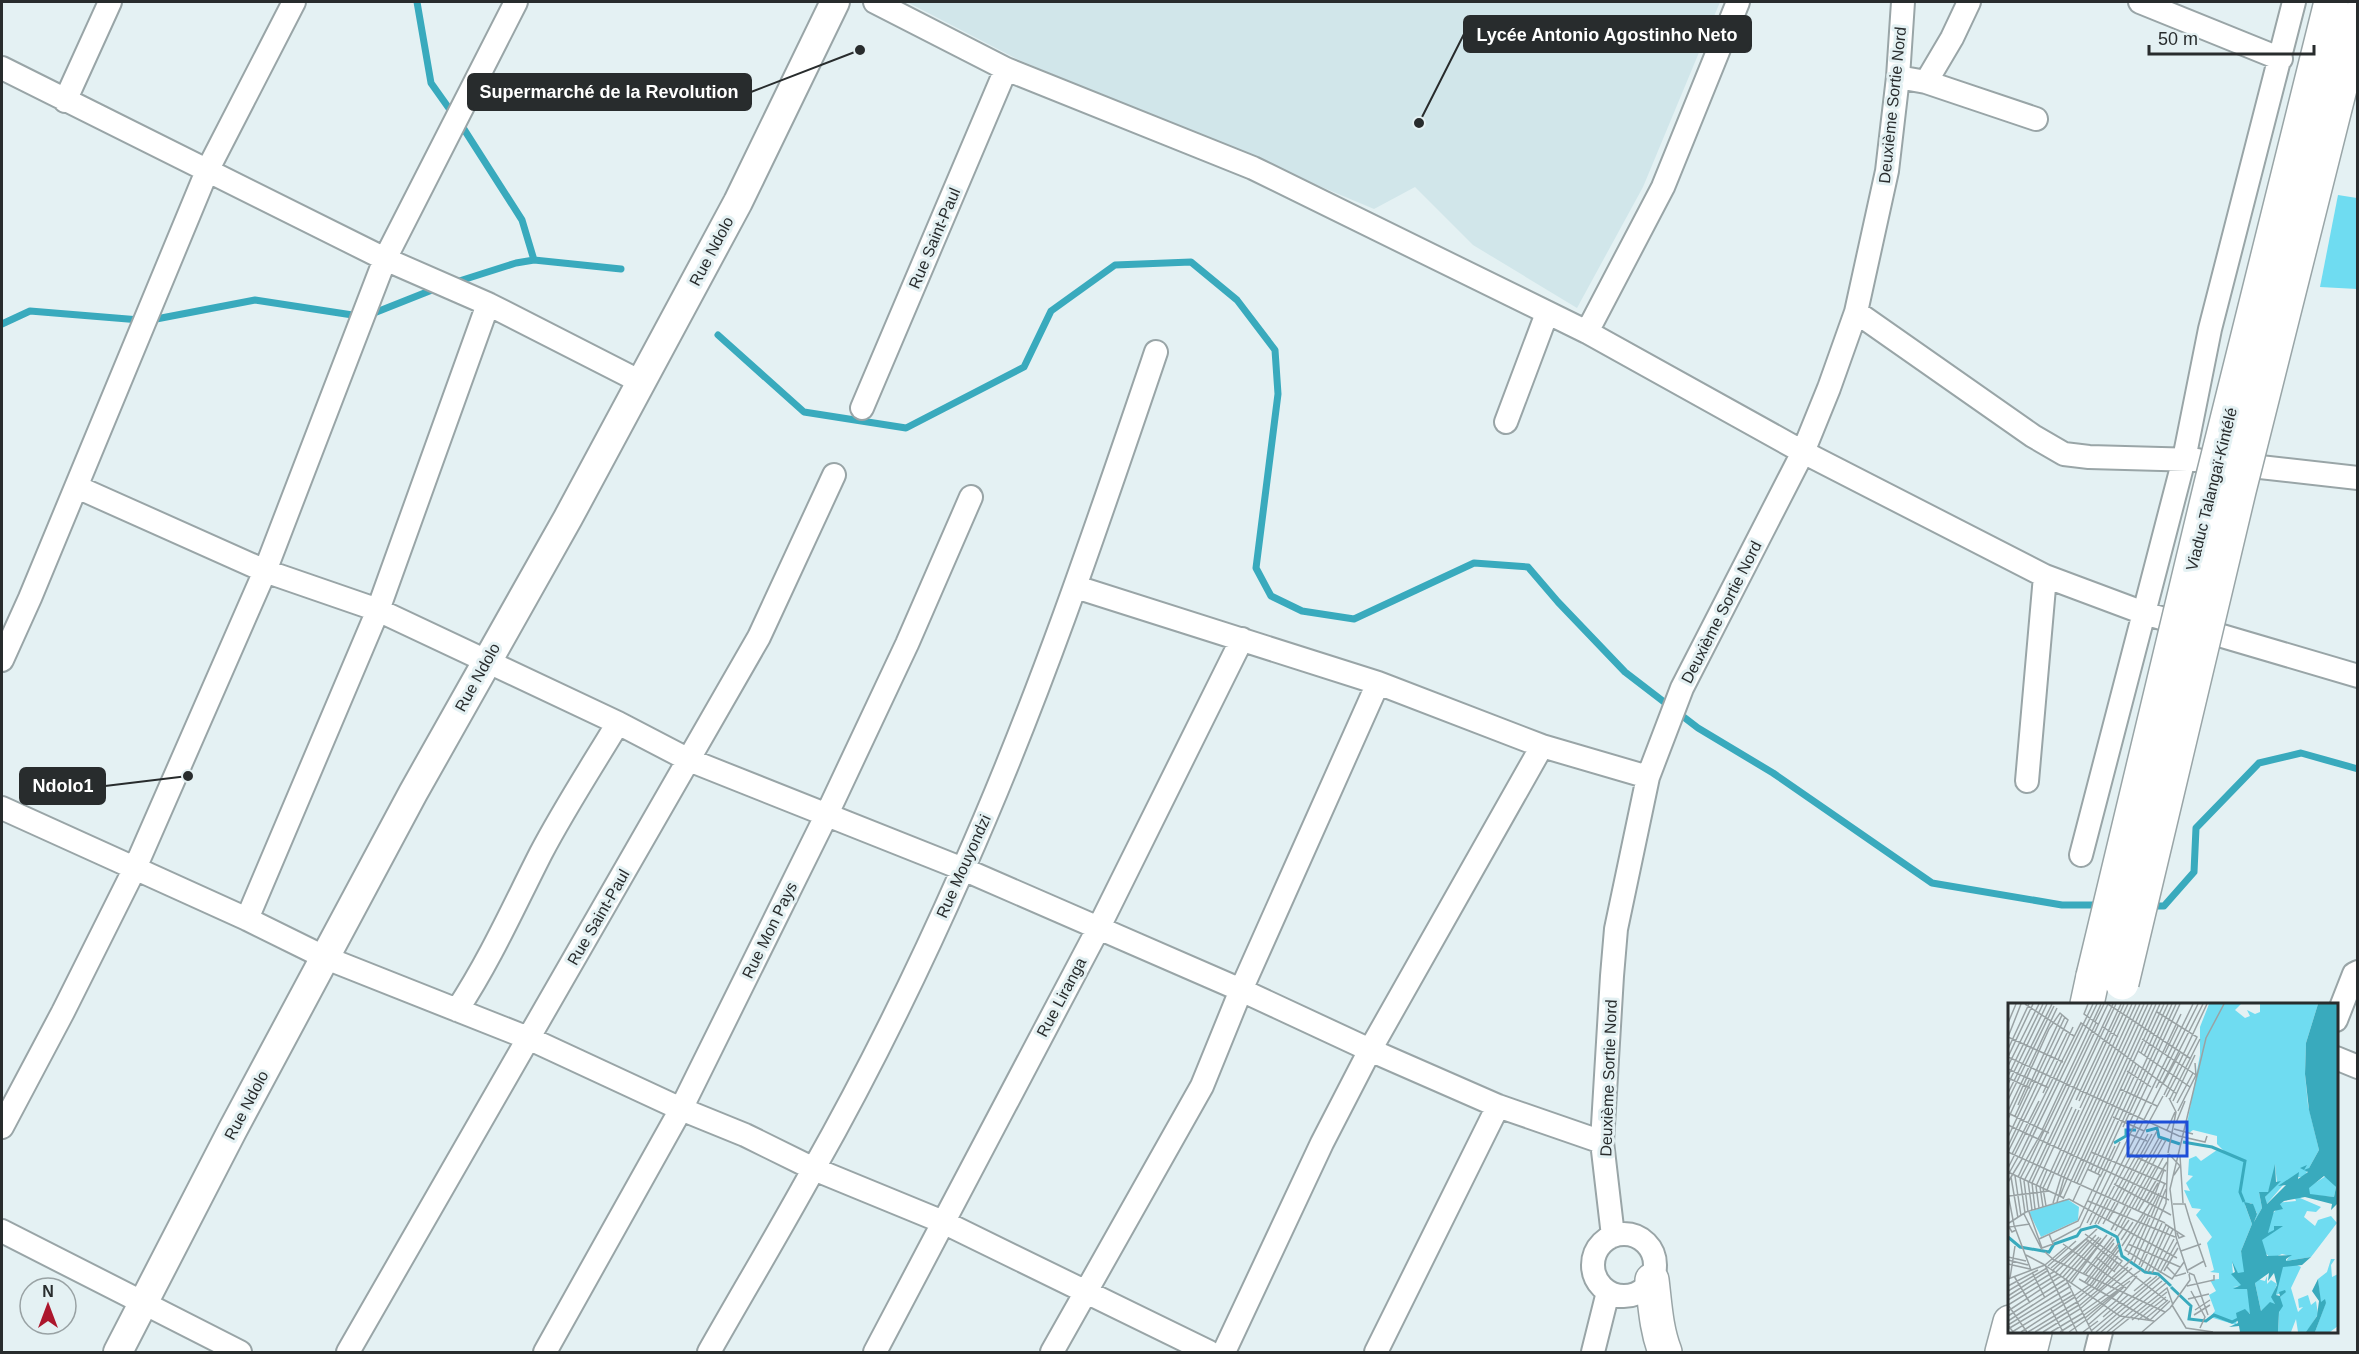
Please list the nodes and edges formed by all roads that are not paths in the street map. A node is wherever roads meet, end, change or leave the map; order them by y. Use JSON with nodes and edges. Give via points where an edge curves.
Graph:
{"nodes":[{"id":1,"x":110,"y":2,"type":"edge"},
{"id":2,"x":294,"y":2,"type":"edge"},
{"id":3,"x":516,"y":2,"type":"edge"},
{"id":4,"x":835,"y":2,"type":"edge"},
{"id":5,"x":875,"y":2,"type":"edge"},
{"id":6,"x":1738,"y":2,"type":"edge"},
{"id":7,"x":1903,"y":2,"type":"edge"},
{"id":8,"x":1969,"y":2,"type":"edge"},
{"id":9,"x":2140,"y":2,"type":"edge"},
{"id":10,"x":2294,"y":2,"type":"edge"},
{"id":11,"x":2331,"y":2,"type":"edge"},
{"id":12,"x":2358,"y":17,"type":"edge"},
{"id":13,"x":2280,"y":59,"type":"junction"},
{"id":14,"x":2,"y":68,"type":"edge"},
{"id":15,"x":1006,"y":69,"type":"junction"},
{"id":16,"x":1898,"y":77,"type":"junction"},
{"id":17,"x":1926,"y":82,"type":"junction"},
{"id":18,"x":65,"y":101,"type":"junction"},
{"id":19,"x":2036,"y":120,"type":"dead end"},
{"id":20,"x":207,"y":171,"type":"junction"},
{"id":21,"x":385,"y":259,"type":"junction"},
{"id":22,"x":488,"y":304,"type":"junction"},
{"id":23,"x":1856,"y":312,"type":"junction"},
{"id":24,"x":1547,"y":313,"type":"junction"},
{"id":25,"x":1587,"y":332,"type":"junction"},
{"id":26,"x":1156,"y":352,"type":"dead end"},
{"id":27,"x":641,"y":382,"type":"junction"},
{"id":28,"x":862,"y":408,"type":"dead end"},
{"id":29,"x":1506,"y":422,"type":"dead end"},
{"id":30,"x":1803,"y":452,"type":"junction"},
{"id":31,"x":2184,"y":459,"type":"junction"},
{"id":32,"x":834,"y":475,"type":"dead end"},
{"id":33,"x":2358,"y":478,"type":"edge"},
{"id":34,"x":77,"y":487,"type":"junction"},
{"id":35,"x":971,"y":496,"type":"dead end"},
{"id":36,"x":265,"y":571,"type":"junction"},
{"id":37,"x":2045,"y":576,"type":"junction"},
{"id":38,"x":1076,"y":587,"type":"junction"},
{"id":39,"x":378,"y":610,"type":"junction"},
{"id":40,"x":2144,"y":613,"type":"junction"},
{"id":41,"x":1242,"y":639,"type":"junction"},
{"id":42,"x":2,"y":660,"type":"edge"},
{"id":43,"x":486,"y":660,"type":"junction"},
{"id":44,"x":2358,"y":676,"type":"edge"},
{"id":45,"x":1378,"y":683,"type":"junction"},
{"id":46,"x":618,"y":723,"type":"junction"},
{"id":47,"x":1542,"y":746,"type":"junction"},
{"id":48,"x":689,"y":760,"type":"junction"},
{"id":49,"x":1648,"y":777,"type":"junction"},
{"id":50,"x":2027,"y":781,"type":"dead end"},
{"id":51,"x":2,"y":808,"type":"edge"},
{"id":52,"x":826,"y":816,"type":"junction"},
{"id":53,"x":2081,"y":855,"type":"dead end"},
{"id":54,"x":135,"y":868,"type":"junction"},
{"id":55,"x":963,"y":869,"type":"junction"},
{"id":56,"x":247,"y":919,"type":"junction"},
{"id":57,"x":1098,"y":929,"type":"junction"},
{"id":58,"x":326,"y":958,"type":"junction"},
{"id":59,"x":2358,"y":972,"type":"edge"},
{"id":60,"x":1241,"y":990,"type":"junction"},
{"id":61,"x":2105,"y":992,"type":"edge"},
{"id":62,"x":457,"y":1010,"type":"junction"},
{"id":63,"x":2338,"y":1017,"type":"edge"},
{"id":64,"x":528,"y":1038,"type":"junction"},
{"id":65,"x":1370,"y":1050,"type":"junction"},
{"id":66,"x":2338,"y":1058,"type":"edge"},
{"id":67,"x":2358,"y":1067,"type":"edge"},
{"id":68,"x":1497,"y":1106,"type":"junction"},
{"id":69,"x":681,"y":1109,"type":"junction"},
{"id":70,"x":2,"y":1127,"type":"edge"},
{"id":71,"x":1602,"y":1142,"type":"junction"},
{"id":72,"x":814,"y":1169,"type":"junction"},
{"id":73,"x":943,"y":1222,"type":"junction"},
{"id":74,"x":2,"y":1232,"type":"edge"},
{"id":75,"x":1613,"y":1236,"type":"junction"},
{"id":76,"x":1652,"y":1280,"type":"junction"},
{"id":77,"x":1087,"y":1291,"type":"junction"},
{"id":78,"x":1608,"y":1292,"type":"junction"},
{"id":79,"x":143,"y":1305,"type":"junction"},
{"id":80,"x":2008,"y":1330,"type":"edge"},
{"id":81,"x":2035,"y":1333,"type":"edge"},
{"id":82,"x":2101,"y":1333,"type":"edge"},
{"id":83,"x":118,"y":1353,"type":"edge"},
{"id":84,"x":240,"y":1353,"type":"edge"},
{"id":85,"x":348,"y":1353,"type":"edge"},
{"id":86,"x":545,"y":1353,"type":"edge"},
{"id":87,"x":709,"y":1353,"type":"edge"},
{"id":88,"x":874,"y":1353,"type":"edge"},
{"id":89,"x":1052,"y":1353,"type":"edge"},
{"id":90,"x":1209,"y":1353,"type":"edge"},
{"id":91,"x":1224,"y":1353,"type":"edge"},
{"id":92,"x":1376,"y":1353,"type":"edge"},
{"id":93,"x":1593,"y":1353,"type":"edge"},
{"id":94,"x":1665,"y":1353,"type":"edge"},
{"id":95,"x":2002,"y":1353,"type":"edge"},
{"id":96,"x":2030,"y":1353,"type":"edge"},
{"id":97,"x":2096,"y":1353,"type":"edge"}],
"edges":[{"from":1,"to":18,"type":"street"},
{"from":2,"to":20,"type":"street"},
{"from":3,"to":21,"type":"street"},
{"from":4,"to":27,"type":"main road","name":"Rue Ndolo","via":[[738,202]]},
{"from":5,"to":15,"type":"street"},
{"from":6,"to":25,"type":"street","via":[[1663,187]]},
{"from":7,"to":16,"type":"street","name":"Deuxième Sortie Nord"},
{"from":8,"to":17,"type":"street"},
{"from":9,"to":13,"type":"street"},
{"from":10,"to":13,"type":"street"},
{"from":11,"to":61,"type":"highway","name":"Viaduc Talangaï-Kintélé","bridge":true,"via":[[2211,484]]},
{"from":12,"to":61,"type":"highway","name":"Viaduc Talangaï-Kintélé","bridge":true,"via":[[2239,491]]},
{"from":13,"to":31,"type":"street","via":[[2210,329]]},
{"from":14,"to":18,"type":"street"},
{"from":15,"to":24,"type":"street","via":[[1253,168]]},
{"from":15,"to":28,"type":"street","name":"Rue Saint-Paul"},
{"from":16,"to":17,"type":"street"},
{"from":16,"to":23,"type":"street","name":"Deuxième Sortie Nord","via":[[1887,171]]},
{"from":17,"to":19,"type":"street"},
{"from":18,"to":20,"type":"street"},
{"from":20,"to":21,"type":"street"},
{"from":20,"to":34,"type":"street"},
{"from":21,"to":22,"type":"street"},
{"from":21,"to":36,"type":"street"},
{"from":22,"to":27,"type":"street"},
{"from":22,"to":39,"type":"street"},
{"from":23,"to":30,"type":"street","name":"Deuxième Sortie Nord"},
{"from":23,"to":31,"type":"street","via":[[2064,454]]},
{"from":24,"to":25,"type":"street"},
{"from":24,"to":29,"type":"street"},
{"from":25,"to":30,"type":"street"},
{"from":26,"to":38,"type":"street","name":"Rue Mouyondzi"},
{"from":27,"to":43,"type":"main road","name":"Rue Ndolo"},
{"from":30,"to":37,"type":"street"},
{"from":30,"to":49,"type":"street","name":"Deuxième Sortie Nord","via":[[1682,688]]},
{"from":31,"to":33,"type":"street"},
{"from":31,"to":40,"type":"street"},
{"from":32,"to":48,"type":"street","name":"Rue Saint-Paul","via":[[759,637]]},
{"from":34,"to":36,"type":"street"},
{"from":34,"to":42,"type":"street"},
{"from":35,"to":52,"type":"street","name":"Rue Mon Pays"},
{"from":36,"to":39,"type":"street"},
{"from":36,"to":54,"type":"street"},
{"from":37,"to":40,"type":"street"},
{"from":37,"to":50,"type":"street"},
{"from":38,"to":41,"type":"street"},
{"from":38,"to":55,"type":"street","name":"Rue Mouyondzi"},
{"from":39,"to":43,"type":"street"},
{"from":39,"to":56,"type":"street"},
{"from":40,"to":44,"type":"street"},
{"from":40,"to":53,"type":"street"},
{"from":41,"to":45,"type":"street"},
{"from":41,"to":57,"type":"street","name":"Rue Liranga"},
{"from":43,"to":46,"type":"street"},
{"from":43,"to":58,"type":"main road","name":"Rue Ndolo"},
{"from":45,"to":47,"type":"street"},
{"from":45,"to":60,"type":"street"},
{"from":46,"to":48,"type":"street"},
{"from":46,"to":62,"type":"street","via":[[542,852],[485,966]]},
{"from":47,"to":49,"type":"street"},
{"from":47,"to":65,"type":"street"},
{"from":48,"to":52,"type":"street"},
{"from":48,"to":64,"type":"street","name":"Rue Saint-Paul"},
{"from":49,"to":71,"type":"street","name":"Deuxième Sortie Nord","via":[[1616,929]]},
{"from":51,"to":54,"type":"street"},
{"from":52,"to":55,"type":"street"},
{"from":52,"to":69,"type":"street","name":"Rue Mon Pays"},
{"from":54,"to":56,"type":"street"},
{"from":54,"to":70,"type":"street"},
{"from":55,"to":57,"type":"street"},
{"from":55,"to":72,"type":"street","name":"Rue Mouyondzi","via":[[895,1016]]},
{"from":56,"to":58,"type":"street"},
{"from":57,"to":60,"type":"street"},
{"from":57,"to":73,"type":"street","name":"Rue Liranga"},
{"from":58,"to":62,"type":"street"},
{"from":58,"to":79,"type":"main road","name":"Rue Ndolo"},
{"from":59,"to":63,"type":"street"},
{"from":60,"to":65,"type":"street"},
{"from":60,"to":77,"type":"street","via":[[1202,1086]]},
{"from":62,"to":64,"type":"street"},
{"from":64,"to":69,"type":"street"},
{"from":64,"to":85,"type":"street","name":"Rue Saint-Paul"},
{"from":65,"to":68,"type":"street"},
{"from":65,"to":91,"type":"street"},
{"from":66,"to":67,"type":"street"},
{"from":68,"to":71,"type":"street"},
{"from":68,"to":92,"type":"street"},
{"from":69,"to":72,"type":"street"},
{"from":69,"to":86,"type":"street","name":"Rue Mon Pays"},
{"from":71,"to":75,"type":"street","name":"Deuxième Sortie Nord"},
{"from":72,"to":73,"type":"street"},
{"from":72,"to":87,"type":"street","name":"Rue Mouyondzi"},
{"from":73,"to":77,"type":"street"},
{"from":73,"to":88,"type":"street","name":"Rue Liranga"},
{"from":74,"to":79,"type":"street"},
{"from":75,"to":76,"type":"street","via":[[1632,1235],[1648,1244],[1656,1261]]},
{"from":75,"to":78,"type":"street","via":[[1598,1249],[1593,1268],[1596,1279]]},
{"from":76,"to":78,"type":"street","via":[[1634,1295]]},
{"from":76,"to":94,"type":"highway","via":[[1656,1321]]},
{"from":77,"to":89,"type":"street"},
{"from":77,"to":90,"type":"street"},
{"from":78,"to":93,"type":"street"},
{"from":79,"to":83,"type":"main road","name":"Rue Ndolo"},
{"from":79,"to":84,"type":"street"},
{"from":80,"to":95,"type":"highway"},
{"from":81,"to":96,"type":"highway"},
{"from":82,"to":97,"type":"street"}]}
